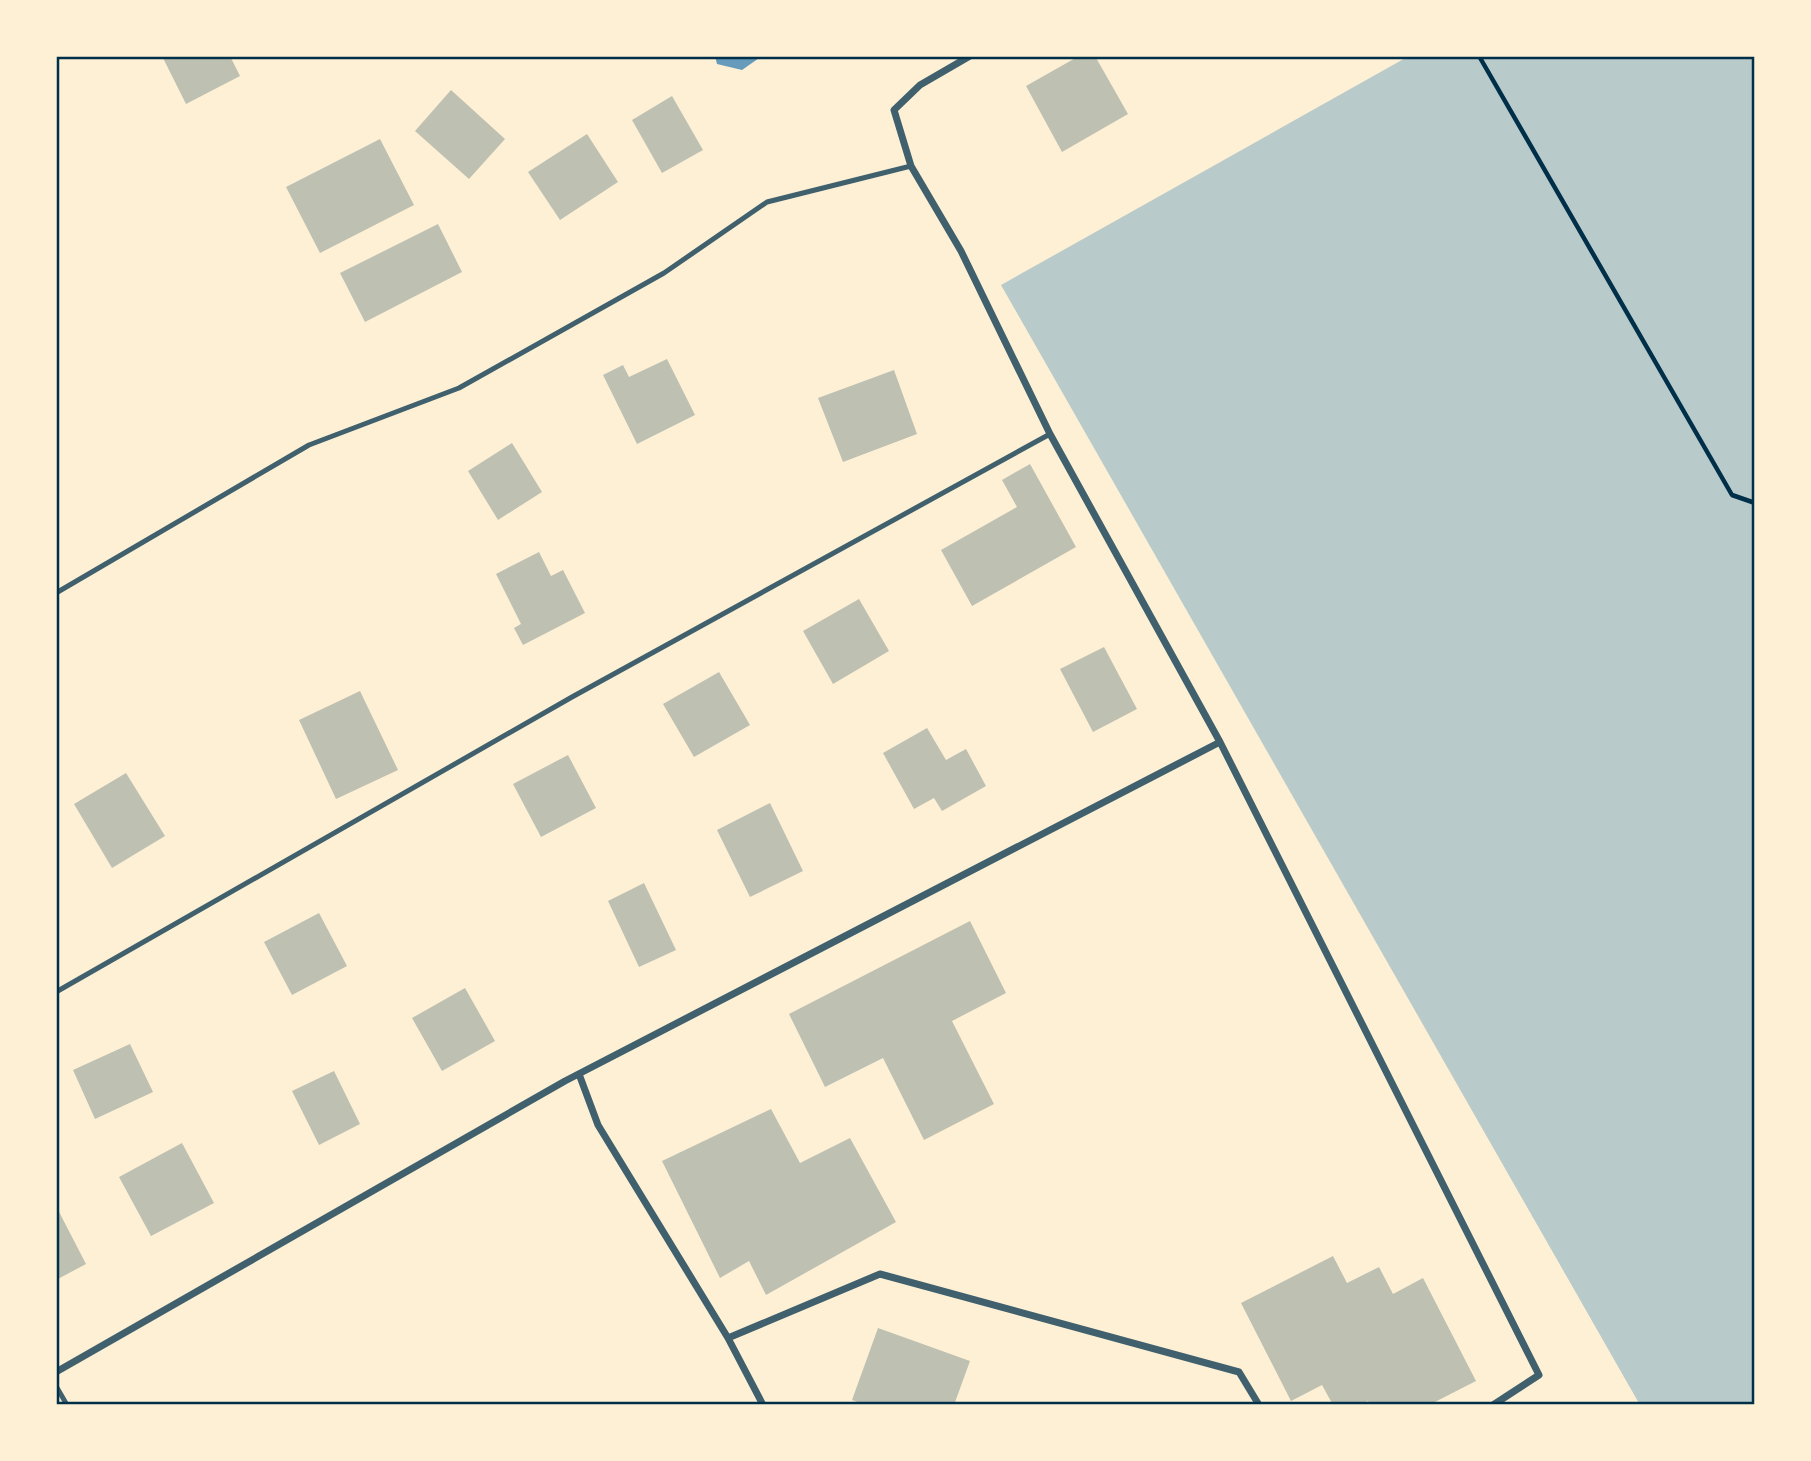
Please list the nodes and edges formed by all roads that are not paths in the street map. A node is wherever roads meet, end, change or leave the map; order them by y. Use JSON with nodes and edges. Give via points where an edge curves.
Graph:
{"nodes":[{"id":1,"x":970,"y":56,"type":"edge"},
{"id":2,"x":912,"y":166,"type":"junction"},
{"id":3,"x":1050,"y":434,"type":"junction"},
{"id":4,"x":56,"y":593,"type":"edge"},
{"id":5,"x":1220,"y":742,"type":"junction"},
{"id":6,"x":56,"y":992,"type":"edge"},
{"id":7,"x":579,"y":1074,"type":"junction"},
{"id":8,"x":728,"y":1338,"type":"junction"},
{"id":9,"x":56,"y":1371,"type":"edge"},
{"id":10,"x":56,"y":1386,"type":"edge"},
{"id":11,"x":67,"y":1405,"type":"edge"},
{"id":12,"x":763,"y":1405,"type":"edge"},
{"id":13,"x":1259,"y":1405,"type":"edge"},
{"id":14,"x":1493,"y":1405,"type":"edge"}],
"edges":[{"from":1,"to":2,"type":"street","via":[[920,85],[894,110]]},
{"from":2,"to":3,"type":"street","via":[[961,251]]},
{"from":2,"to":4,"type":"lane","via":[[767,202],[664,273],[459,388],[309,445]]},
{"from":3,"to":5,"type":"street"},
{"from":3,"to":6,"type":"lane","via":[[572,697]]},
{"from":5,"to":7,"type":"street"},
{"from":5,"to":14,"type":"street","via":[[1539,1375]]},
{"from":7,"to":8,"type":"street","via":[[598,1125]]},
{"from":7,"to":9,"type":"street"},
{"from":8,"to":12,"type":"street"},
{"from":8,"to":13,"type":"street","via":[[880,1274],[1239,1372]]},
{"from":10,"to":11,"type":"lane"}]}
